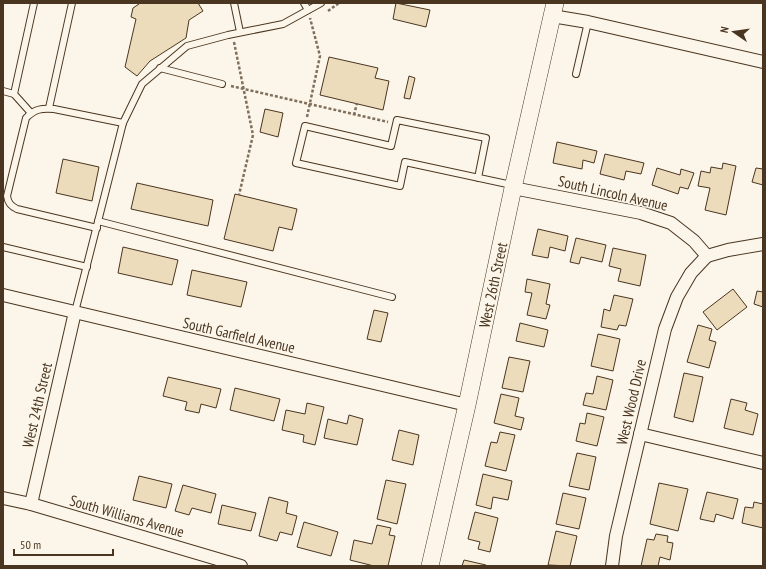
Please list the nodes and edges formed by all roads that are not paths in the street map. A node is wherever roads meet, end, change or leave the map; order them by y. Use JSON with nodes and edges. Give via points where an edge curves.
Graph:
{"nodes":[{"id":1,"x":34,"y":3,"type":"edge"},
{"id":2,"x":72,"y":3,"type":"edge"},
{"id":3,"x":234,"y":3,"type":"edge"},
{"id":4,"x":304,"y":3,"type":"edge"},
{"id":5,"x":321,"y":3,"type":"edge"},
{"id":6,"x":553,"y":9,"type":"edge"},
{"id":7,"x":308,"y":10,"type":"junction"},
{"id":8,"x":588,"y":22,"type":"junction"},
{"id":9,"x":240,"y":32,"type":"junction"},
{"id":10,"x":763,"y":62,"type":"edge"},
{"id":11,"x":160,"y":68,"type":"junction"},
{"id":12,"x":576,"y":74,"type":"dead end"},
{"id":13,"x":222,"y":84,"type":"road end"},
{"id":14,"x":3,"y":91,"type":"edge"},
{"id":15,"x":14,"y":94,"type":"junction"},
{"id":16,"x":49,"y":108,"type":"junction"},
{"id":17,"x":31,"y":113,"type":"junction"},
{"id":18,"x":122,"y":123,"type":"junction"},
{"id":19,"x":478,"y":178,"type":"junction"},
{"id":20,"x":514,"y":187,"type":"junction"},
{"id":21,"x":5,"y":196,"type":"edge"},
{"id":22,"x":98,"y":221,"type":"junction"},
{"id":23,"x":97,"y":228,"type":"junction"},
{"id":24,"x":763,"y":244,"type":"edge"},
{"id":25,"x":3,"y":247,"type":"edge"},
{"id":26,"x":707,"y":256,"type":"junction"},
{"id":27,"x":87,"y":267,"type":"junction"},
{"id":28,"x":3,"y":295,"type":"edge"},
{"id":29,"x":392,"y":297,"type":"dead end"},
{"id":30,"x":75,"y":312,"type":"junction"},
{"id":31,"x":466,"y":405,"type":"junction"},
{"id":32,"x":640,"y":434,"type":"junction"},
{"id":33,"x":763,"y":463,"type":"edge"},
{"id":34,"x":3,"y":498,"type":"edge"},
{"id":35,"x":31,"y":504,"type":"junction"},
{"id":36,"x":241,"y":566,"type":"edge"},
{"id":37,"x":430,"y":566,"type":"edge"},
{"id":38,"x":612,"y":566,"type":"edge"}],
"edges":[{"from":1,"to":15,"type":"lane"},
{"from":2,"to":16,"type":"lane"},
{"from":3,"to":9,"type":"lane"},
{"from":4,"to":7,"type":"lane"},
{"from":5,"to":7,"type":"lane"},
{"from":6,"to":8,"type":"street"},
{"from":6,"to":20,"type":"main road","name":"West 26th Street"},
{"from":7,"to":9,"type":"lane","via":[[283,24]]},
{"from":8,"to":10,"type":"street"},
{"from":8,"to":12,"type":"lane"},
{"from":9,"to":11,"type":"lane","via":[[187,46]]},
{"from":11,"to":13,"type":"lane"},
{"from":11,"to":18,"type":"lane","via":[[142,84]]},
{"from":14,"to":15,"type":"lane"},
{"from":15,"to":17,"type":"lane"},
{"from":16,"to":17,"type":"lane"},
{"from":16,"to":18,"type":"lane"},
{"from":17,"to":21,"type":"lane","via":[[26,118]]},
{"from":18,"to":22,"type":"lane"},
{"from":19,"to":19,"type":"lane","via":[[405,162],[400,186],[296,163],[305,126],[391,146],[397,120],[486,138]]},
{"from":19,"to":20,"type":"lane"},
{"from":20,"to":26,"type":"street","name":"South Lincoln Avenue","via":[[641,213],[671,223],[694,241]]},
{"from":20,"to":31,"type":"main road","name":"West 26th Street"},
{"from":21,"to":23,"type":"lane","via":[[11,206],[17,209]]},
{"from":22,"to":23,"type":"lane"},
{"from":22,"to":29,"type":"lane"},
{"from":23,"to":27,"type":"lane"},
{"from":24,"to":26,"type":"street"},
{"from":25,"to":27,"type":"lane"},
{"from":26,"to":32,"type":"street","name":"West Wood Drive","via":[[691,273],[674,303],[665,328]]},
{"from":27,"to":30,"type":"lane"},
{"from":28,"to":30,"type":"street","name":"South Garfield Avenue"},
{"from":30,"to":31,"type":"street","name":"South Garfield Avenue"},
{"from":30,"to":35,"type":"street","name":"West 24th Street"},
{"from":31,"to":37,"type":"main road","name":"West 26th Street"},
{"from":32,"to":33,"type":"street"},
{"from":32,"to":38,"type":"street","name":"West Wood Drive","via":[[616,536]]},
{"from":34,"to":35,"type":"street","name":"South Williams Avenue"},
{"from":35,"to":36,"type":"street","name":"South Williams Avenue"}]}
